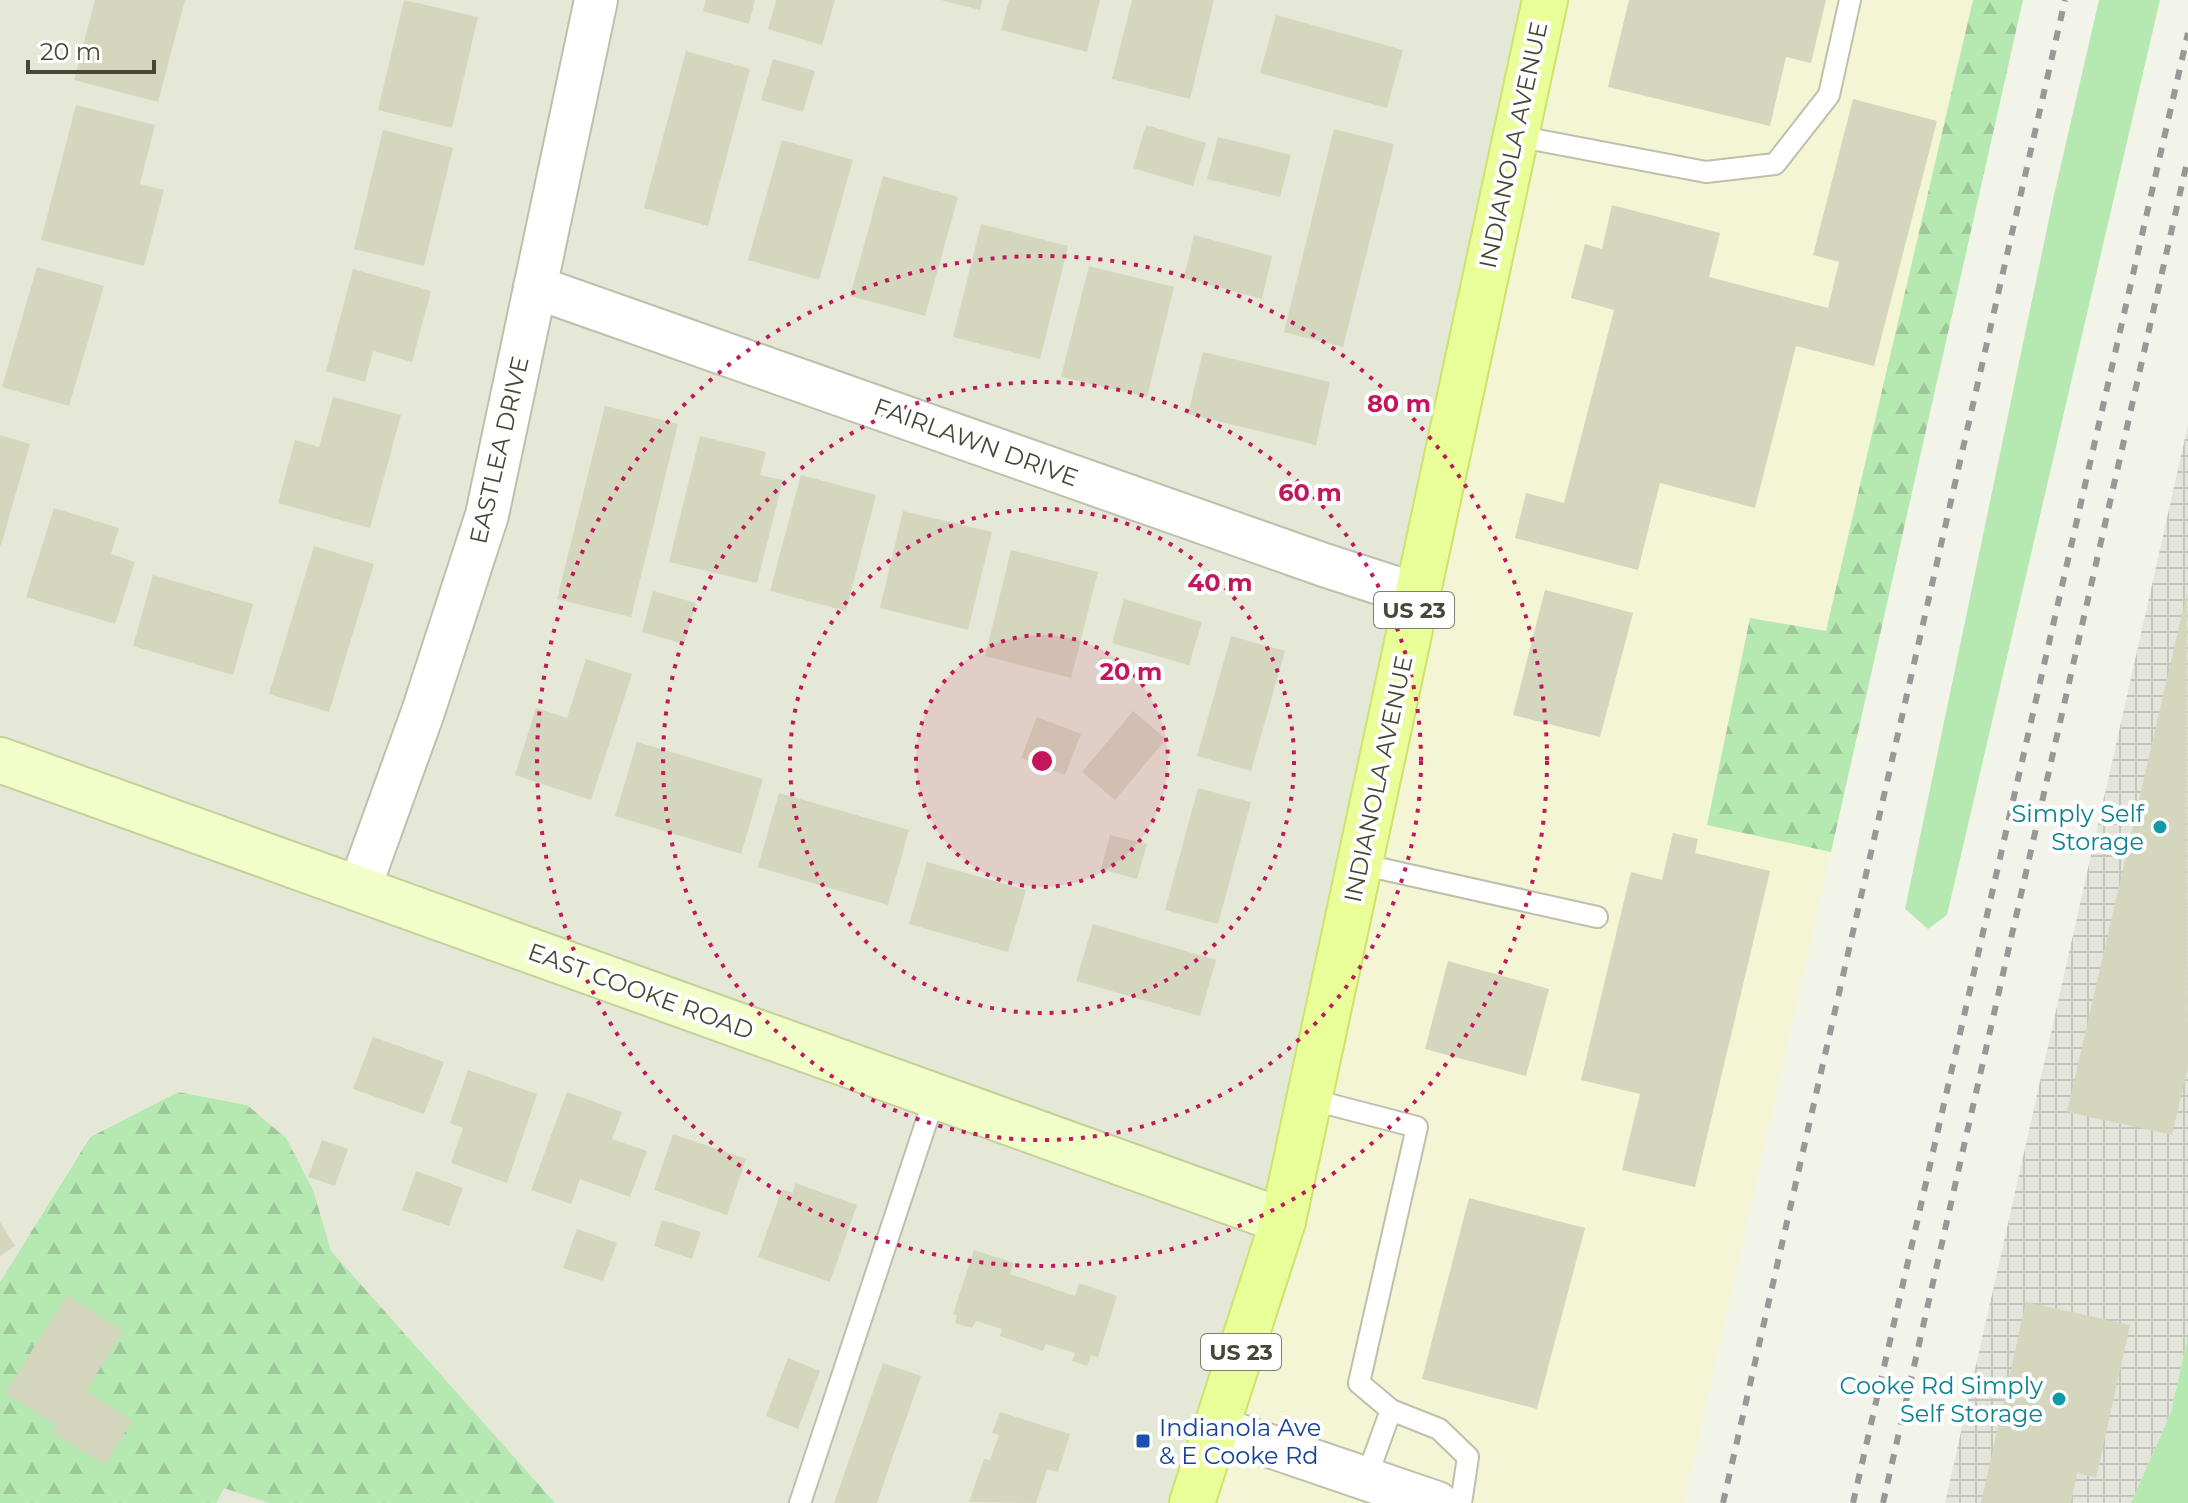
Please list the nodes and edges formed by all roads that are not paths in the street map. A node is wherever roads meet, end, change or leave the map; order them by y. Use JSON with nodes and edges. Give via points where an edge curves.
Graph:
{"nodes":[{"id":1,"x":596,"y":0,"type":"edge"},
{"id":2,"x":1545,"y":0,"type":"edge"},
{"id":3,"x":1850,"y":0,"type":"edge"},
{"id":4,"x":1516,"y":136,"type":"junction"},
{"id":5,"x":535,"y":287,"type":"junction"},
{"id":6,"x":1417,"y":595,"type":"junction"},
{"id":7,"x":0,"y":760,"type":"edge"},
{"id":8,"x":1360,"y":864,"type":"junction"},
{"id":9,"x":359,"y":889,"type":"junction"},
{"id":10,"x":1597,"y":917,"type":"dead end"},
{"id":11,"x":935,"y":1096,"type":"junction"},
{"id":12,"x":1309,"y":1099,"type":"junction"},
{"id":13,"x":1283,"y":1221,"type":"junction"},
{"id":14,"x":1391,"y":1410,"type":"junction"},
{"id":15,"x":1217,"y":1428,"type":"junction"},
{"id":16,"x":1366,"y":1479,"type":"junction"},
{"id":17,"x":800,"y":1503,"type":"edge"},
{"id":18,"x":1192,"y":1503,"type":"edge"},
{"id":19,"x":1437,"y":1503,"type":"edge"},
{"id":20,"x":1461,"y":1503,"type":"edge"}],
"edges":[{"from":1,"to":5,"type":"street","name":"EASTLEA DRIVE"},
{"from":2,"to":4,"type":"main road","name":"INDIANOLA AVENUE","number":"US 23"},
{"from":3,"to":4,"type":"lane","via":[[1829,95],[1775,164],[1706,172]]},
{"from":4,"to":6,"type":"main road","name":"INDIANOLA AVENUE","number":"US 23"},
{"from":5,"to":6,"type":"street","name":"FAIRLAWN DRIVE"},
{"from":5,"to":9,"type":"street","name":"EASTLEA DRIVE","via":[[487,515]]},
{"from":6,"to":8,"type":"main road","name":"INDIANOLA AVENUE","number":"US 23"},
{"from":7,"to":9,"type":"main road","name":"EAST COOKE ROAD"},
{"from":8,"to":10,"type":"lane"},
{"from":8,"to":12,"type":"main road","name":"INDIANOLA AVENUE","number":"US 23"},
{"from":9,"to":11,"type":"main road","name":"EAST COOKE ROAD"},
{"from":11,"to":13,"type":"main road","name":"EAST COOKE ROAD"},
{"from":11,"to":17,"type":"lane"},
{"from":12,"to":13,"type":"main road","name":"INDIANOLA AVENUE","number":"US 23"},
{"from":12,"to":14,"type":"lane","via":[[1417,1127],[1359,1383]]},
{"from":13,"to":15,"type":"main road","name":"INDIANOLA AVENUE","number":"US 23"},
{"from":14,"to":16,"type":"lane"},
{"from":14,"to":20,"type":"lane","via":[[1439,1429],[1468,1457]]},
{"from":15,"to":16,"type":"street"},
{"from":15,"to":18,"type":"main road","name":"INDIANOLA AVENUE","number":"US 23"},
{"from":16,"to":19,"type":"street"}]}
